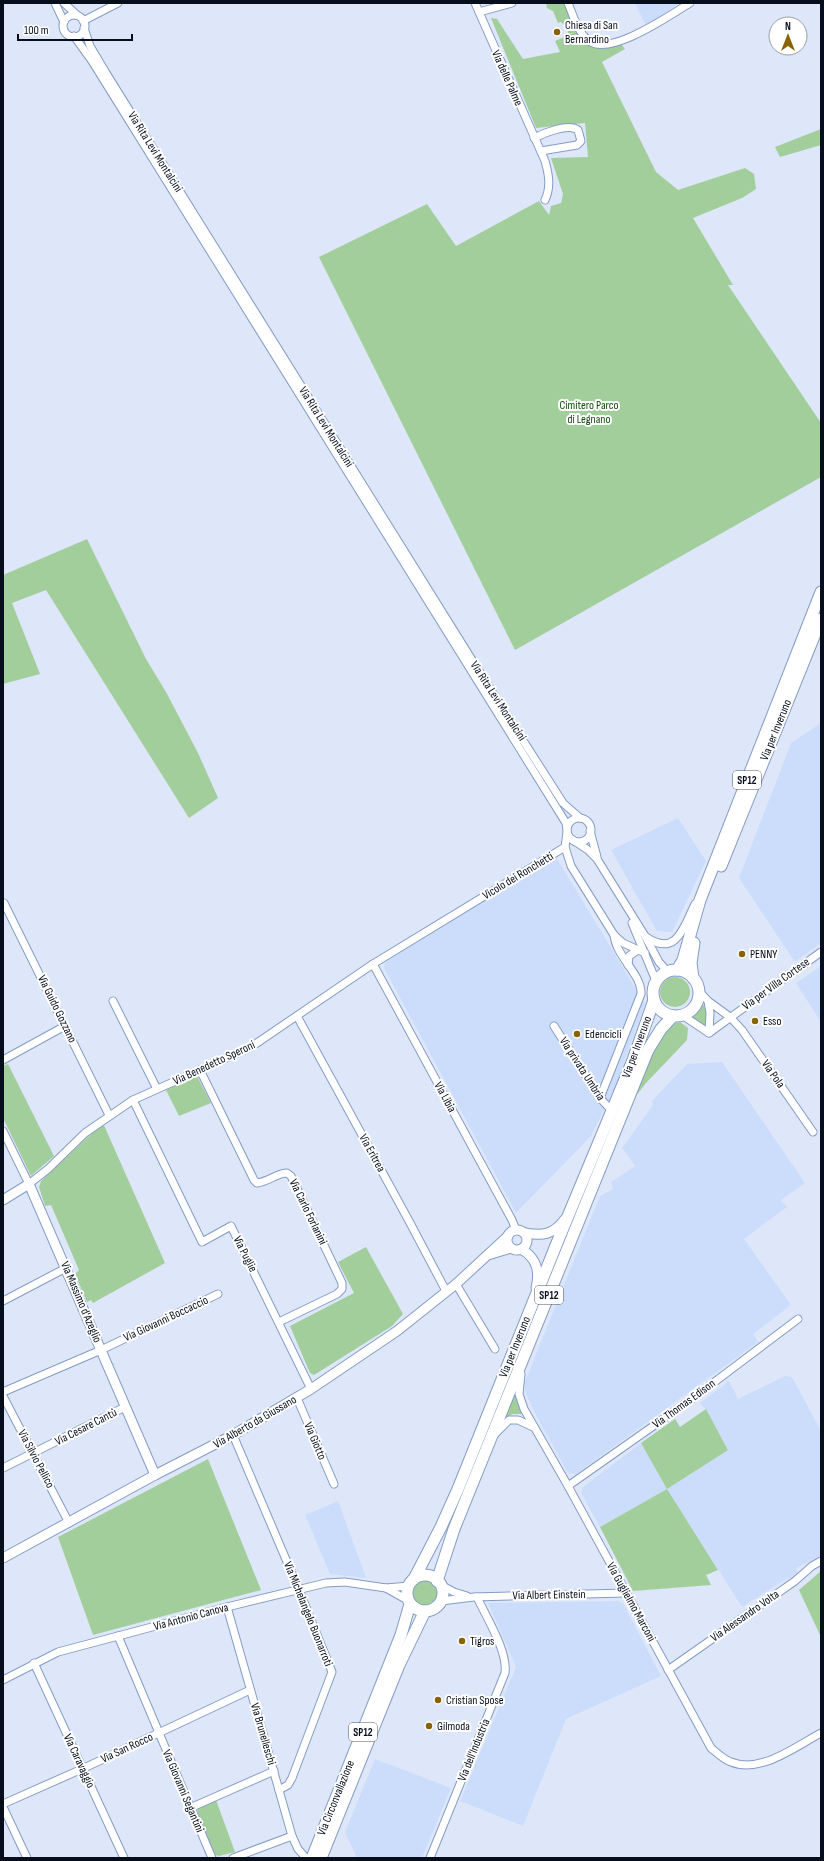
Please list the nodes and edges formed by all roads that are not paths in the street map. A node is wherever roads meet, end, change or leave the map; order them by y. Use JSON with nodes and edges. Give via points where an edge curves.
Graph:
{"nodes":[{"id":1,"x":55,"y":3,"type":"edge"},
{"id":2,"x":64,"y":3,"type":"edge"},
{"id":3,"x":118,"y":3,"type":"edge"},
{"id":4,"x":475,"y":3,"type":"edge"},
{"id":5,"x":512,"y":3,"type":"edge"},
{"id":6,"x":568,"y":3,"type":"edge"},
{"id":7,"x":690,"y":3,"type":"edge"},
{"id":8,"x":479,"y":12,"type":"junction"},
{"id":9,"x":77,"y":15,"type":"junction"},
{"id":10,"x":64,"y":22,"type":"junction"},
{"id":11,"x":84,"y":25,"type":"junction"},
{"id":12,"x":74,"y":36,"type":"junction"},
{"id":13,"x":534,"y":138,"type":"junction"},
{"id":14,"x":541,"y":152,"type":"junction"},
{"id":15,"x":544,"y":200,"type":"dead end"},
{"id":16,"x":821,"y":592,"type":"edge"},
{"id":17,"x":821,"y":619,"type":"edge"},
{"id":18,"x":580,"y":818,"type":"junction"},
{"id":19,"x":567,"y":830,"type":"junction"},
{"id":20,"x":590,"y":831,"type":"junction"},
{"id":21,"x":573,"y":840,"type":"junction"},
{"id":22,"x":565,"y":847,"type":"junction"},
{"id":23,"x":597,"y":859,"type":"junction"},
{"id":24,"x":708,"y":879,"type":"junction"},
{"id":25,"x":4,"y":903,"type":"dead end"},
{"id":26,"x":470,"y":904,"type":"joint"},
{"id":27,"x":625,"y":906,"type":"junction"},
{"id":28,"x":614,"y":935,"type":"junction"},
{"id":29,"x":645,"y":936,"type":"junction"},
{"id":30,"x":641,"y":952,"type":"junction"},
{"id":31,"x":821,"y":952,"type":"edge"},
{"id":32,"x":373,"y":964,"type":"junction"},
{"id":33,"x":628,"y":966,"type":"junction"},
{"id":34,"x":672,"y":971,"type":"junction"},
{"id":35,"x":693,"y":978,"type":"junction"},
{"id":36,"x":656,"y":981,"type":"junction"},
{"id":37,"x":699,"y":992,"type":"junction"},
{"id":38,"x":654,"y":1000,"type":"junction"},
{"id":39,"x":113,"y":1001,"type":"dead end"},
{"id":40,"x":708,"y":1001,"type":"junction"},
{"id":41,"x":297,"y":1016,"type":"junction"},
{"id":42,"x":678,"y":1016,"type":"junction"},
{"id":43,"x":730,"y":1017,"type":"junction"},
{"id":44,"x":65,"y":1026,"type":"junction"},
{"id":45,"x":554,"y":1026,"type":"dead end"},
{"id":46,"x":709,"y":1033,"type":"junction"},
{"id":47,"x":3,"y":1060,"type":"edge"},
{"id":48,"x":200,"y":1070,"type":"junction"},
{"id":49,"x":158,"y":1089,"type":"junction"},
{"id":50,"x":600,"y":1098,"type":"junction"},
{"id":51,"x":133,"y":1100,"type":"junction"},
{"id":52,"x":612,"y":1111,"type":"junction"},
{"id":53,"x":109,"y":1115,"type":"junction"},
{"id":54,"x":3,"y":1131,"type":"edge"},
{"id":55,"x":814,"y":1132,"type":"dead end"},
{"id":56,"x":30,"y":1184,"type":"junction"},
{"id":57,"x":3,"y":1200,"type":"edge"},
{"id":58,"x":571,"y":1209,"type":"junction"},
{"id":59,"x":520,"y":1231,"type":"junction"},
{"id":60,"x":508,"y":1236,"type":"junction"},
{"id":61,"x":511,"y":1248,"type":"junction"},
{"id":62,"x":521,"y":1248,"type":"junction"},
{"id":63,"x":487,"y":1255,"type":"junction"},
{"id":64,"x":66,"y":1268,"type":"junction"},
{"id":65,"x":456,"y":1284,"type":"junction"},
{"id":66,"x":446,"y":1291,"type":"junction"},
{"id":67,"x":218,"y":1294,"type":"dead end"},
{"id":68,"x":3,"y":1301,"type":"edge"},
{"id":69,"x":534,"y":1302,"type":"junction"},
{"id":70,"x":798,"y":1319,"type":"dead end"},
{"id":71,"x":280,"y":1322,"type":"junction"},
{"id":72,"x":530,"y":1343,"type":"junction"},
{"id":73,"x":495,"y":1349,"type":"dead end"},
{"id":74,"x":101,"y":1350,"type":"junction"},
{"id":75,"x":311,"y":1389,"type":"junction"},
{"id":76,"x":3,"y":1392,"type":"edge"},
{"id":77,"x":3,"y":1396,"type":"edge"},
{"id":78,"x":297,"y":1398,"type":"junction"},
{"id":79,"x":125,"y":1407,"type":"junction"},
{"id":80,"x":534,"y":1427,"type":"junction"},
{"id":81,"x":233,"y":1435,"type":"junction"},
{"id":82,"x":488,"y":1444,"type":"junction"},
{"id":83,"x":33,"y":1453,"type":"junction"},
{"id":84,"x":3,"y":1468,"type":"edge"},
{"id":85,"x":155,"y":1475,"type":"junction"},
{"id":86,"x":334,"y":1484,"type":"dead end"},
{"id":87,"x":568,"y":1486,"type":"junction"},
{"id":88,"x":69,"y":1523,"type":"junction"},
{"id":89,"x":3,"y":1558,"type":"edge"},
{"id":90,"x":821,"y":1561,"type":"edge"},
{"id":91,"x":411,"y":1582,"type":"junction"},
{"id":92,"x":439,"y":1583,"type":"junction"},
{"id":93,"x":386,"y":1588,"type":"junction"},
{"id":94,"x":299,"y":1590,"type":"junction"},
{"id":95,"x":626,"y":1593,"type":"junction"},
{"id":96,"x":474,"y":1597,"type":"junction"},
{"id":97,"x":441,"y":1601,"type":"junction"},
{"id":98,"x":410,"y":1603,"type":"junction"},
{"id":99,"x":227,"y":1607,"type":"junction"},
{"id":100,"x":424,"y":1611,"type":"junction"},
{"id":101,"x":118,"y":1636,"type":"junction"},
{"id":102,"x":34,"y":1664,"type":"junction"},
{"id":103,"x":668,"y":1670,"type":"junction"},
{"id":104,"x":3,"y":1680,"type":"edge"},
{"id":105,"x":250,"y":1690,"type":"junction"},
{"id":106,"x":821,"y":1733,"type":"edge"},
{"id":107,"x":158,"y":1734,"type":"junction"},
{"id":108,"x":82,"y":1769,"type":"junction"},
{"id":109,"x":274,"y":1771,"type":"junction"},
{"id":110,"x":279,"y":1790,"type":"junction"},
{"id":111,"x":3,"y":1805,"type":"edge"},
{"id":112,"x":190,"y":1808,"type":"junction"},
{"id":113,"x":292,"y":1836,"type":"junction"},
{"id":114,"x":27,"y":1858,"type":"edge"},
{"id":115,"x":124,"y":1858,"type":"edge"},
{"id":116,"x":212,"y":1858,"type":"edge"},
{"id":117,"x":233,"y":1858,"type":"edge"},
{"id":118,"x":306,"y":1858,"type":"edge"},
{"id":119,"x":312,"y":1858,"type":"edge"},
{"id":120,"x":321,"y":1858,"type":"edge"},
{"id":121,"x":430,"y":1858,"type":"edge"}],
"edges":[{"from":1,"to":10,"type":"street"},
{"from":2,"to":9,"type":"street"},
{"from":3,"to":11,"type":"street"},
{"from":4,"to":8,"type":"street","name":"Via delle Palme"},
{"from":5,"to":8,"type":"street"},
{"from":6,"to":7,"type":"street","via":[[585,38],[597,44],[620,41]]},
{"from":8,"to":13,"type":"street","name":"Via delle Palme"},
{"from":9,"to":10,"type":"street","via":[[69,16]]},
{"from":9,"to":11,"type":"street"},
{"from":10,"to":12,"type":"street","via":[[64,31]]},
{"from":11,"to":12,"type":"street","via":[[82,33]]},
{"from":11,"to":18,"type":"street","name":"Via Rita Levi Montalcini","via":[[90,46],[106,73],[487,684],[564,803]]},
{"from":12,"to":19,"type":"street","name":"Via Rita Levi Montalcini","via":[[562,816]]},
{"from":13,"to":14,"type":"street","name":"Via delle Palme"},
{"from":13,"to":14,"type":"street","via":[[549,131],[571,127],[578,130],[581,141],[577,146]]},
{"from":14,"to":15,"type":"street","name":"Via delle Palme","via":[[548,170],[549,184]]},
{"from":16,"to":24,"type":"main road","name":"Via per Inveruno","number":"SP12"},
{"from":17,"to":35,"type":"main road","name":"Via per Inveruno","number":"SP12","via":[[704,909],[692,950]]},
{"from":18,"to":19,"type":"street","via":[[570,822]]},
{"from":18,"to":20,"type":"street","via":[[586,821]]},
{"from":19,"to":21,"type":"street"},
{"from":19,"to":22,"type":"street"},
{"from":20,"to":21,"type":"street","via":[[584,840]]},
{"from":20,"to":23,"type":"street"},
{"from":21,"to":23,"type":"street"},
{"from":22,"to":26,"type":"street","name":"Vicolo dei Ronchetti"},
{"from":22,"to":28,"type":"street","via":[[571,866]]},
{"from":23,"to":27,"type":"street"},
{"from":24,"to":29,"type":"street","name":"Via per Inveruno","via":[[680,936],[665,944],[653,942]]},
{"from":24,"to":34,"type":"main road","name":"Via per Inveruno","number":"SP12","via":[[682,960]]},
{"from":25,"to":44,"type":"street","name":"Via Guido Gozzano"},
{"from":26,"to":32,"type":"street","name":"Via Benedetto Speroni"},
{"from":27,"to":29,"type":"street"},
{"from":27,"to":30,"type":"street"},
{"from":28,"to":30,"type":"street"},
{"from":28,"to":33,"type":"street","via":[[618,950]]},
{"from":29,"to":34,"type":"street","via":[[659,962]]},
{"from":30,"to":33,"type":"street","via":[[629,956]]},
{"from":30,"to":36,"type":"street"},
{"from":31,"to":43,"type":"street","name":"Via per Villa Cortese"},
{"from":32,"to":41,"type":"street","name":"Via Benedetto Speroni"},
{"from":32,"to":59,"type":"street","name":"Via Libia"},
{"from":33,"to":50,"type":"street","via":[[641,986],[641,994]]},
{"from":34,"to":35,"type":"main road","via":[[683,971]]},
{"from":34,"to":36,"type":"main road"},
{"from":35,"to":37,"type":"main road"},
{"from":36,"to":38,"type":"main road","via":[[652,994]]},
{"from":37,"to":40,"type":"street","name":"Via per Villa Cortese"},
{"from":37,"to":42,"type":"main road","via":[[695,1006]]},
{"from":38,"to":42,"type":"main road","via":[[661,1011]]},
{"from":38,"to":52,"type":"main road","name":"Via per Inveruno","number":"SP12"},
{"from":39,"to":49,"type":"street"},
{"from":40,"to":43,"type":"street","name":"Via per Villa Cortese"},
{"from":40,"to":46,"type":"street"},
{"from":41,"to":48,"type":"street","name":"Via Benedetto Speroni","via":[[251,1047]]},
{"from":41,"to":66,"type":"street","name":"Via Eritrea"},
{"from":42,"to":46,"type":"street"},
{"from":42,"to":72,"type":"main road","name":"Via per Inveruno","number":"SP12","via":[[660,1029],[648,1050]]},
{"from":43,"to":46,"type":"street","name":"Via per Villa Cortese"},
{"from":43,"to":55,"type":"street","name":"Via Pola","via":[[742,1030]]},
{"from":44,"to":47,"type":"street"},
{"from":44,"to":53,"type":"street","name":"Via Guido Gozzano"},
{"from":45,"to":50,"type":"street","name":"Via privata Umbria"},
{"from":48,"to":49,"type":"street","name":"Via Benedetto Speroni"},
{"from":48,"to":71,"type":"street","name":"Via Carlo Forlanini","via":[[254,1180],[262,1183],[282,1173],[291,1176],[342,1283],[342,1289],[337,1294]]},
{"from":49,"to":51,"type":"street","name":"Via Benedetto Speroni"},
{"from":50,"to":52,"type":"street","name":"Via privata Umbria"},
{"from":51,"to":53,"type":"street","name":"Via Benedetto Speroni"},
{"from":51,"to":71,"type":"street","name":"Via Puglie","via":[[202,1242],[231,1226]]},
{"from":52,"to":58,"type":"main road","name":"Via per Inveruno","number":"SP12"},
{"from":53,"to":56,"type":"street","name":"Via Benedetto Speroni","via":[[85,1133]]},
{"from":54,"to":56,"type":"street","name":"Via Massimo d'Azeglio"},
{"from":56,"to":57,"type":"street","name":"Via Benedetto Speroni"},
{"from":56,"to":64,"type":"street","name":"Via Massimo d'Azeglio"},
{"from":58,"to":59,"type":"street","via":[[560,1226],[547,1234],[540,1236]]},
{"from":58,"to":69,"type":"main road","name":"Via per Inveruno","number":"SP12"},
{"from":59,"to":60,"type":"street","via":[[511,1232]]},
{"from":59,"to":62,"type":"street","via":[[527,1242]]},
{"from":60,"to":61,"type":"street","via":[[507,1242]]},
{"from":60,"to":63,"type":"street","name":"Via Alberto da Giussano"},
{"from":61,"to":62,"type":"street"},
{"from":61,"to":63,"type":"street","name":"Via Alberto da Giussano"},
{"from":62,"to":69,"type":"street","via":[[534,1259],[537,1266],[538,1279]]},
{"from":63,"to":65,"type":"street","name":"Via Alberto da Giussano"},
{"from":64,"to":68,"type":"street"},
{"from":64,"to":74,"type":"street","name":"Via Massimo d'Azeglio"},
{"from":65,"to":66,"type":"street","name":"Via Alberto da Giussano"},
{"from":65,"to":73,"type":"street"},
{"from":66,"to":75,"type":"street","name":"Via Alberto da Giussano","via":[[396,1331]]},
{"from":67,"to":74,"type":"street","name":"Via Giovanni Boccaccio"},
{"from":69,"to":91,"type":"main road","name":"Via per Inveruno","number":"SP12","via":[[450,1508]]},
{"from":70,"to":87,"type":"street","name":"Via Thomas Edison","via":[[696,1396]]},
{"from":71,"to":75,"type":"street","name":"Via Puglie"},
{"from":72,"to":80,"type":"street","name":"Via Guglielmo Marconi","via":[[520,1379],[519,1394]]},
{"from":72,"to":82,"type":"main road","name":"Via per Inveruno","number":"SP12"},
{"from":74,"to":76,"type":"street","name":"Via Giovanni Boccaccio"},
{"from":74,"to":79,"type":"street","name":"Via Massimo d'Azeglio"},
{"from":75,"to":78,"type":"street","name":"Via Alberto da Giussano"},
{"from":77,"to":83,"type":"street","name":"Via Silvio Pellico"},
{"from":78,"to":81,"type":"street","name":"Via Alberto da Giussano"},
{"from":78,"to":86,"type":"street","name":"Via Giotto"},
{"from":79,"to":83,"type":"street","name":"Via Cesare Cantù"},
{"from":79,"to":85,"type":"street","name":"Via Massimo d'Azeglio"},
{"from":80,"to":82,"type":"street","via":[[522,1421],[509,1420]]},
{"from":80,"to":87,"type":"street","name":"Via Guglielmo Marconi"},
{"from":81,"to":85,"type":"street","name":"Via Alberto da Giussano"},
{"from":81,"to":94,"type":"street","name":"Via Michelangelo Buonarroti"},
{"from":82,"to":92,"type":"main road","name":"Via per Inveruno","number":"SP12","via":[[449,1540]]},
{"from":83,"to":84,"type":"street","name":"Via Cesare Cantù"},
{"from":83,"to":88,"type":"street","name":"Via Silvio Pellico"},
{"from":85,"to":88,"type":"street","name":"Via Alberto da Giussano"},
{"from":87,"to":95,"type":"street","name":"Via Guglielmo Marconi"},
{"from":88,"to":89,"type":"street","name":"Via Alberto da Giussano"},
{"from":90,"to":103,"type":"street","name":"Via Alessandro Volta"},
{"from":91,"to":92,"type":"main road","via":[[429,1576]]},
{"from":91,"to":93,"type":"street","name":"Via Antonio Canova"},
{"from":91,"to":98,"type":"main road","via":[[407,1591]]},
{"from":92,"to":96,"type":"street","name":"Via Albert Einstein","via":[[454,1592]]},
{"from":92,"to":97,"type":"main road","via":[[442,1591]]},
{"from":93,"to":94,"type":"street","name":"Via Antonio Canova","via":[[345,1582],[326,1583]]},
{"from":93,"to":98,"type":"street","name":"Via Antonio Canova"},
{"from":94,"to":99,"type":"street","name":"Via Antonio Canova"},
{"from":94,"to":110,"type":"street","name":"Via Michelangelo Buonarroti","via":[[332,1672],[292,1778]]},
{"from":95,"to":96,"type":"street","name":"Via Albert Einstein"},
{"from":95,"to":103,"type":"street","name":"Via Guglielmo Marconi"},
{"from":96,"to":97,"type":"street","name":"Via Albert Einstein"},
{"from":96,"to":121,"type":"street","name":"Via dell'Industria","via":[[503,1655],[505,1673]]},
{"from":97,"to":100,"type":"main road","via":[[434,1608]]},
{"from":98,"to":100,"type":"main road","via":[[414,1608]]},
{"from":98,"to":119,"type":"main road","name":"Via Circonvallazione","number":"SP12","via":[[401,1635]]},
{"from":99,"to":101,"type":"street","name":"Via Antonio Canova"},
{"from":99,"to":105,"type":"street","name":"Via Brunelleschi"},
{"from":100,"to":120,"type":"main road","name":"Via Circonvallazione","number":"SP12","via":[[399,1665]]},
{"from":101,"to":102,"type":"street","name":"Via Antonio Canova","via":[[58,1652]]},
{"from":101,"to":107,"type":"street","name":"Via Giovanni Segantini"},
{"from":102,"to":104,"type":"street","name":"Via Antonio Canova"},
{"from":102,"to":108,"type":"street","name":"Via Caravaggio"},
{"from":103,"to":106,"type":"street","name":"Via Guglielmo Marconi","via":[[711,1748],[730,1762],[752,1765],[770,1760]]},
{"from":105,"to":107,"type":"street","name":"Via San Rocco"},
{"from":105,"to":109,"type":"street","name":"Via Brunelleschi"},
{"from":107,"to":108,"type":"street","name":"Via San Rocco"},
{"from":107,"to":112,"type":"street","name":"Via Giovanni Segantini"},
{"from":108,"to":111,"type":"street","name":"Via San Rocco"},
{"from":108,"to":115,"type":"street","name":"Via Caravaggio"},
{"from":109,"to":110,"type":"street","name":"Via Brunelleschi"},
{"from":109,"to":112,"type":"street"},
{"from":110,"to":113,"type":"street","name":"Via Brunelleschi"},
{"from":111,"to":114,"type":"street"},
{"from":112,"to":116,"type":"street","name":"Via Giovanni Segantini"},
{"from":113,"to":117,"type":"street"},
{"from":113,"to":118,"type":"street","name":"Via Brunelleschi"}]}
